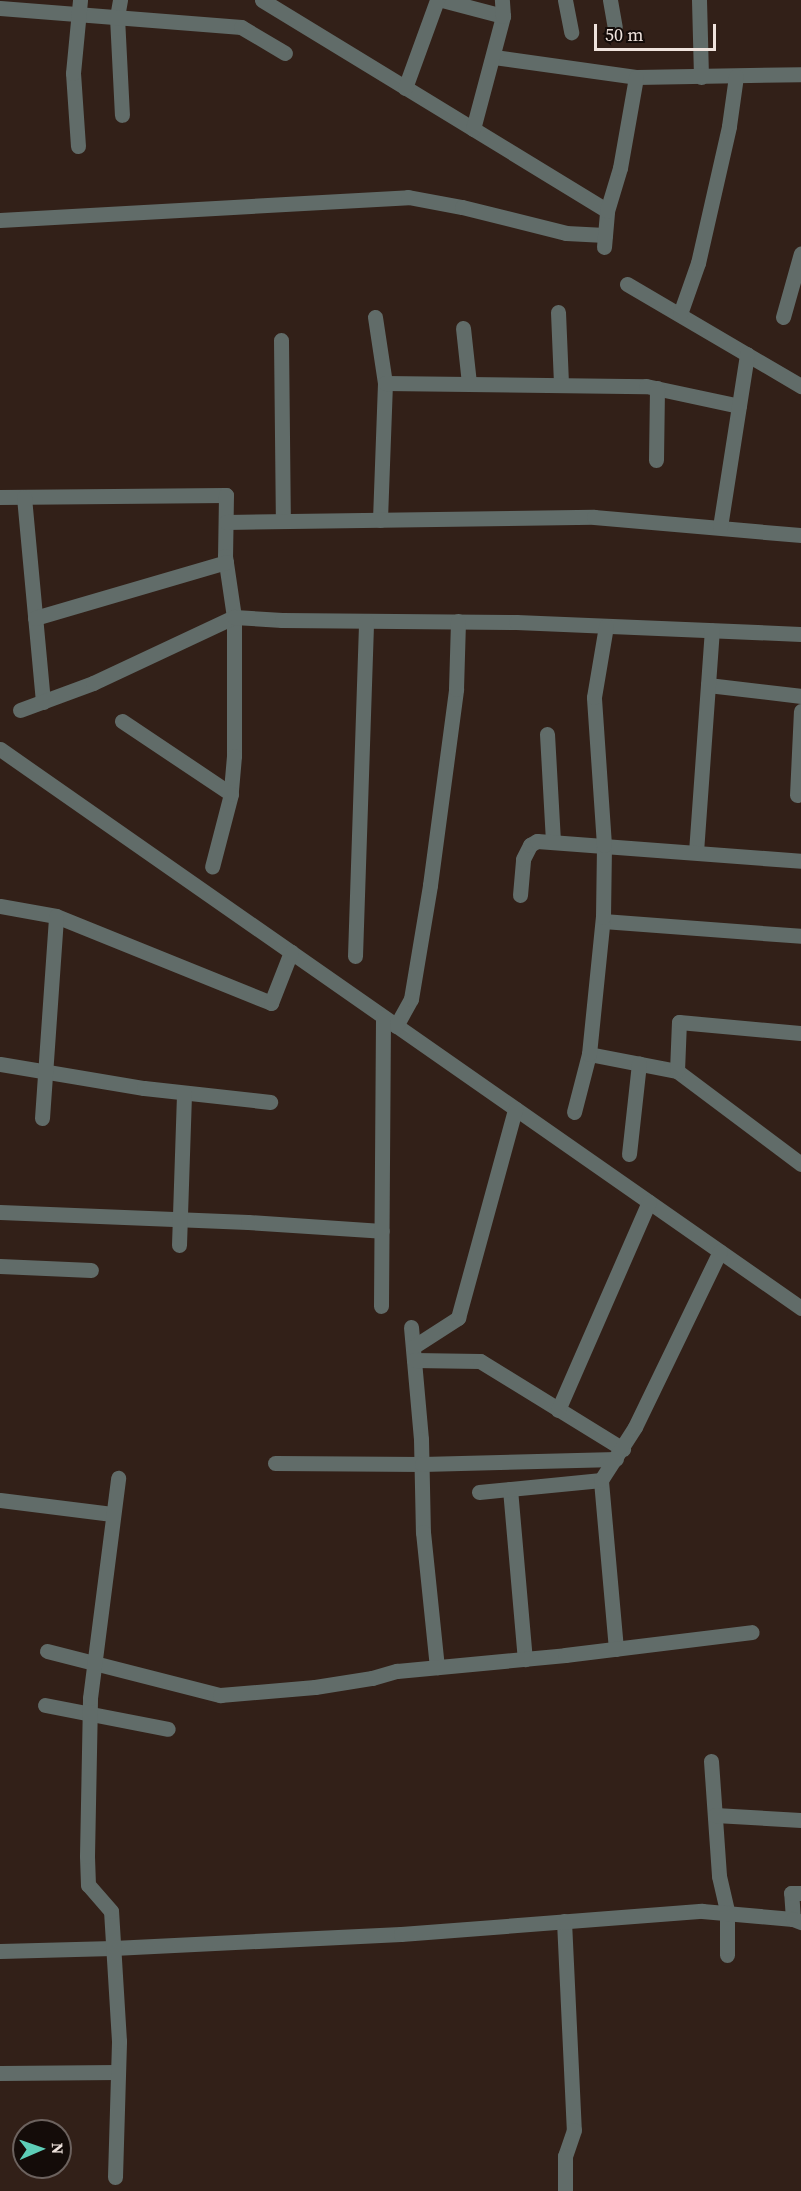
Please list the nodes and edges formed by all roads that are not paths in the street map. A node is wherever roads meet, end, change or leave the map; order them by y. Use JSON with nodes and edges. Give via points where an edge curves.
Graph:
{"nodes":[{"id":1,"x":120,"y":0,"type":"edge"},
{"id":2,"x":262,"y":0,"type":"edge"},
{"id":3,"x":437,"y":0,"type":"edge"},
{"id":4,"x":442,"y":0,"type":"edge"},
{"id":5,"x":502,"y":0,"type":"edge"},
{"id":6,"x":565,"y":0,"type":"edge"},
{"id":7,"x":610,"y":0,"type":"edge"},
{"id":8,"x":699,"y":0,"type":"edge"},
{"id":9,"x":0,"y":8,"type":"edge"},
{"id":10,"x":79,"y":8,"type":"edge"},
{"id":11,"x":503,"y":16,"type":"junction"},
{"id":12,"x":117,"y":17,"type":"junction"},
{"id":13,"x":615,"y":27,"type":"dead end"},
{"id":14,"x":571,"y":32,"type":"dead end"},
{"id":15,"x":285,"y":53,"type":"dead end"},
{"id":16,"x":494,"y":57,"type":"junction"},
{"id":17,"x":801,"y":74,"type":"edge"},
{"id":18,"x":736,"y":76,"type":"junction"},
{"id":19,"x":636,"y":77,"type":"junction"},
{"id":20,"x":700,"y":77,"type":"junction"},
{"id":21,"x":405,"y":88,"type":"junction"},
{"id":22,"x":122,"y":115,"type":"dead end"},
{"id":23,"x":472,"y":129,"type":"junction"},
{"id":24,"x":78,"y":146,"type":"dead end"},
{"id":25,"x":606,"y":211,"type":"junction"},
{"id":26,"x":0,"y":220,"type":"edge"},
{"id":27,"x":801,"y":253,"type":"edge"},
{"id":28,"x":627,"y":284,"type":"dead end"},
{"id":29,"x":558,"y":312,"type":"dead end"},
{"id":30,"x":680,"y":314,"type":"junction"},
{"id":31,"x":783,"y":316,"type":"dead end"},
{"id":32,"x":375,"y":317,"type":"dead end"},
{"id":33,"x":463,"y":328,"type":"dead end"},
{"id":34,"x":281,"y":340,"type":"dead end"},
{"id":35,"x":747,"y":354,"type":"junction"},
{"id":36,"x":385,"y":383,"type":"junction"},
{"id":37,"x":469,"y":383,"type":"junction"},
{"id":38,"x":561,"y":384,"type":"junction"},
{"id":39,"x":801,"y":386,"type":"edge"},
{"id":40,"x":657,"y":388,"type":"junction"},
{"id":41,"x":739,"y":406,"type":"junction"},
{"id":42,"x":656,"y":460,"type":"dead end"},
{"id":43,"x":0,"y":497,"type":"edge"},
{"id":44,"x":24,"y":497,"type":"junction"},
{"id":45,"x":380,"y":520,"type":"junction"},
{"id":46,"x":284,"y":521,"type":"junction"},
{"id":47,"x":226,"y":522,"type":"junction"},
{"id":48,"x":720,"y":527,"type":"junction"},
{"id":49,"x":801,"y":535,"type":"edge"},
{"id":50,"x":226,"y":562,"type":"junction"},
{"id":51,"x":234,"y":617,"type":"junction"},
{"id":52,"x":35,"y":618,"type":"junction"},
{"id":53,"x":366,"y":621,"type":"junction"},
{"id":54,"x":458,"y":621,"type":"junction"},
{"id":55,"x":606,"y":626,"type":"junction"},
{"id":56,"x":712,"y":630,"type":"junction"},
{"id":57,"x":801,"y":634,"type":"edge"},
{"id":58,"x":708,"y":685,"type":"junction"},
{"id":59,"x":801,"y":696,"type":"edge"},
{"id":60,"x":43,"y":702,"type":"junction"},
{"id":61,"x":20,"y":710,"type":"dead end"},
{"id":62,"x":801,"y":711,"type":"edge"},
{"id":63,"x":122,"y":721,"type":"dead end"},
{"id":64,"x":547,"y":734,"type":"dead end"},
{"id":65,"x":0,"y":749,"type":"edge"},
{"id":66,"x":231,"y":794,"type":"junction"},
{"id":67,"x":797,"y":795,"type":"dead end"},
{"id":68,"x":553,"y":841,"type":"junction"},
{"id":69,"x":604,"y":845,"type":"junction"},
{"id":70,"x":696,"y":852,"type":"junction"},
{"id":71,"x":801,"y":861,"type":"edge"},
{"id":72,"x":212,"y":867,"type":"dead end"},
{"id":73,"x":520,"y":895,"type":"dead end"},
{"id":74,"x":0,"y":906,"type":"edge"},
{"id":75,"x":56,"y":916,"type":"junction"},
{"id":76,"x":603,"y":921,"type":"junction"},
{"id":77,"x":801,"y":936,"type":"edge"},
{"id":78,"x":291,"y":952,"type":"junction"},
{"id":79,"x":355,"y":956,"type":"dead end"},
{"id":80,"x":383,"y":1017,"type":"junction"},
{"id":81,"x":396,"y":1026,"type":"junction"},
{"id":82,"x":801,"y":1033,"type":"edge"},
{"id":83,"x":589,"y":1054,"type":"junction"},
{"id":84,"x":0,"y":1064,"type":"edge"},
{"id":85,"x":639,"y":1064,"type":"junction"},
{"id":86,"x":45,"y":1070,"type":"junction"},
{"id":87,"x":677,"y":1071,"type":"junction"},
{"id":88,"x":184,"y":1093,"type":"junction"},
{"id":89,"x":270,"y":1102,"type":"dead end"},
{"id":90,"x":515,"y":1109,"type":"junction"},
{"id":91,"x":574,"y":1112,"type":"dead end"},
{"id":92,"x":42,"y":1118,"type":"dead end"},
{"id":93,"x":629,"y":1154,"type":"dead end"},
{"id":94,"x":801,"y":1164,"type":"edge"},
{"id":95,"x":649,"y":1202,"type":"junction"},
{"id":96,"x":0,"y":1212,"type":"edge"},
{"id":97,"x":179,"y":1220,"type":"junction"},
{"id":98,"x":382,"y":1232,"type":"junction"},
{"id":99,"x":179,"y":1245,"type":"dead end"},
{"id":100,"x":720,"y":1251,"type":"junction"},
{"id":101,"x":0,"y":1266,"type":"edge"},
{"id":102,"x":91,"y":1270,"type":"dead end"},
{"id":103,"x":381,"y":1306,"type":"dead end"},
{"id":104,"x":801,"y":1308,"type":"edge"},
{"id":105,"x":411,"y":1327,"type":"dead end"},
{"id":106,"x":414,"y":1354,"type":"junction"},
{"id":107,"x":558,"y":1410,"type":"junction"},
{"id":108,"x":619,"y":1454,"type":"junction"},
{"id":109,"x":274,"y":1463,"type":"dead end"},
{"id":110,"x":422,"y":1464,"type":"junction"},
{"id":111,"x":118,"y":1478,"type":"dead end"},
{"id":112,"x":602,"y":1479,"type":"junction"},
{"id":113,"x":510,"y":1489,"type":"junction"},
{"id":114,"x":478,"y":1492,"type":"dead end"},
{"id":115,"x":0,"y":1500,"type":"edge"},
{"id":116,"x":112,"y":1514,"type":"junction"},
{"id":117,"x":752,"y":1632,"type":"dead end"},
{"id":118,"x":616,"y":1649,"type":"junction"},
{"id":119,"x":47,"y":1651,"type":"dead end"},
{"id":120,"x":525,"y":1659,"type":"junction"},
{"id":121,"x":94,"y":1664,"type":"junction"},
{"id":122,"x":437,"y":1667,"type":"junction"},
{"id":123,"x":45,"y":1705,"type":"dead end"},
{"id":124,"x":90,"y":1714,"type":"junction"},
{"id":125,"x":168,"y":1729,"type":"dead end"},
{"id":126,"x":711,"y":1761,"type":"dead end"},
{"id":127,"x":715,"y":1815,"type":"junction"},
{"id":128,"x":801,"y":1820,"type":"edge"},
{"id":129,"x":801,"y":1893,"type":"edge"},
{"id":130,"x":727,"y":1912,"type":"junction"},
{"id":131,"x":797,"y":1920,"type":"edge"},
{"id":132,"x":564,"y":1921,"type":"junction"},
{"id":133,"x":113,"y":1948,"type":"junction"},
{"id":134,"x":0,"y":1951,"type":"edge"},
{"id":135,"x":728,"y":1955,"type":"dead end"},
{"id":136,"x":0,"y":2073,"type":"edge"},
{"id":137,"x":118,"y":2073,"type":"junction"},
{"id":138,"x":115,"y":2177,"type":"dead end"},
{"id":139,"x":565,"y":2191,"type":"edge"}],
"edges":[{"from":1,"to":12,"type":"street"},
{"from":2,"to":21,"type":"street"},
{"from":3,"to":21,"type":"street"},
{"from":4,"to":11,"type":"street"},
{"from":5,"to":11,"type":"street"},
{"from":6,"to":14,"type":"street"},
{"from":7,"to":13,"type":"street"},
{"from":8,"to":20,"type":"street"},
{"from":9,"to":10,"type":"street"},
{"from":10,"to":12,"type":"street"},
{"from":10,"to":24,"type":"street","via":[[73,73]]},
{"from":11,"to":16,"type":"street"},
{"from":12,"to":15,"type":"street","via":[[241,27]]},
{"from":12,"to":22,"type":"street"},
{"from":16,"to":19,"type":"street"},
{"from":16,"to":23,"type":"street"},
{"from":17,"to":18,"type":"street"},
{"from":18,"to":20,"type":"street"},
{"from":18,"to":30,"type":"street","via":[[729,126],[698,264]]},
{"from":19,"to":20,"type":"street"},
{"from":19,"to":25,"type":"street","via":[[620,168]]},
{"from":21,"to":23,"type":"street"},
{"from":23,"to":25,"type":"street"},
{"from":25,"to":26,"type":"street","via":[[604,241],[408,197]]},
{"from":27,"to":31,"type":"street"},
{"from":28,"to":30,"type":"street"},
{"from":29,"to":38,"type":"street"},
{"from":30,"to":35,"type":"street"},
{"from":32,"to":36,"type":"street"},
{"from":33,"to":37,"type":"street"},
{"from":34,"to":46,"type":"street"},
{"from":35,"to":39,"type":"street"},
{"from":35,"to":41,"type":"street"},
{"from":36,"to":37,"type":"street"},
{"from":36,"to":45,"type":"street"},
{"from":37,"to":38,"type":"street"},
{"from":38,"to":40,"type":"street"},
{"from":40,"to":41,"type":"street"},
{"from":40,"to":42,"type":"street"},
{"from":41,"to":48,"type":"street"},
{"from":43,"to":44,"type":"street"},
{"from":44,"to":47,"type":"street","via":[[226,495]]},
{"from":44,"to":52,"type":"street"},
{"from":45,"to":46,"type":"street"},
{"from":45,"to":48,"type":"street","via":[[594,517]]},
{"from":46,"to":47,"type":"street"},
{"from":47,"to":50,"type":"street"},
{"from":48,"to":49,"type":"street"},
{"from":50,"to":51,"type":"street"},
{"from":50,"to":52,"type":"street"},
{"from":51,"to":53,"type":"street"},
{"from":51,"to":60,"type":"street"},
{"from":51,"to":66,"type":"street"},
{"from":52,"to":60,"type":"street"},
{"from":53,"to":54,"type":"street"},
{"from":53,"to":79,"type":"street"},
{"from":54,"to":55,"type":"street"},
{"from":54,"to":81,"type":"street","via":[[456,688],[430,885],[411,999]]},
{"from":55,"to":56,"type":"street"},
{"from":55,"to":69,"type":"street","via":[[594,697]]},
{"from":56,"to":57,"type":"street"},
{"from":56,"to":58,"type":"street"},
{"from":58,"to":59,"type":"street"},
{"from":58,"to":70,"type":"street"},
{"from":60,"to":61,"type":"street"},
{"from":62,"to":67,"type":"street"},
{"from":63,"to":66,"type":"street"},
{"from":64,"to":68,"type":"street"},
{"from":65,"to":78,"type":"street"},
{"from":66,"to":72,"type":"street"},
{"from":68,"to":69,"type":"street"},
{"from":68,"to":73,"type":"street","via":[[530,845],[524,859]]},
{"from":69,"to":70,"type":"street"},
{"from":69,"to":76,"type":"street"},
{"from":70,"to":71,"type":"street"},
{"from":74,"to":75,"type":"street"},
{"from":75,"to":78,"type":"street","via":[[271,1003]]},
{"from":75,"to":86,"type":"street"},
{"from":76,"to":77,"type":"street"},
{"from":76,"to":83,"type":"street"},
{"from":78,"to":80,"type":"street"},
{"from":80,"to":81,"type":"street"},
{"from":80,"to":98,"type":"street"},
{"from":81,"to":90,"type":"street"},
{"from":82,"to":87,"type":"street","via":[[679,1022]]},
{"from":83,"to":85,"type":"street"},
{"from":83,"to":91,"type":"street"},
{"from":84,"to":86,"type":"street"},
{"from":85,"to":87,"type":"street"},
{"from":85,"to":93,"type":"street"},
{"from":86,"to":88,"type":"street"},
{"from":86,"to":92,"type":"street"},
{"from":87,"to":94,"type":"street"},
{"from":88,"to":89,"type":"street"},
{"from":88,"to":97,"type":"street"},
{"from":90,"to":95,"type":"street"},
{"from":90,"to":106,"type":"street","via":[[458,1318]]},
{"from":95,"to":100,"type":"street"},
{"from":95,"to":107,"type":"street"},
{"from":96,"to":97,"type":"street"},
{"from":97,"to":98,"type":"street"},
{"from":97,"to":99,"type":"street"},
{"from":98,"to":103,"type":"street"},
{"from":100,"to":104,"type":"street"},
{"from":100,"to":108,"type":"street"},
{"from":101,"to":102,"type":"street"},
{"from":105,"to":106,"type":"street"},
{"from":106,"to":107,"type":"street","via":[[480,1361]]},
{"from":106,"to":110,"type":"street"},
{"from":107,"to":108,"type":"street"},
{"from":108,"to":110,"type":"street"},
{"from":108,"to":112,"type":"street"},
{"from":109,"to":110,"type":"street"},
{"from":110,"to":122,"type":"street","via":[[423,1532]]},
{"from":111,"to":116,"type":"street"},
{"from":112,"to":113,"type":"street"},
{"from":112,"to":118,"type":"street"},
{"from":113,"to":114,"type":"street"},
{"from":113,"to":120,"type":"street"},
{"from":115,"to":116,"type":"street"},
{"from":116,"to":121,"type":"street"},
{"from":117,"to":118,"type":"street"},
{"from":118,"to":120,"type":"street"},
{"from":119,"to":121,"type":"street"},
{"from":120,"to":122,"type":"street"},
{"from":121,"to":122,"type":"street","via":[[220,1695],[315,1687]]},
{"from":121,"to":124,"type":"street"},
{"from":123,"to":124,"type":"street"},
{"from":124,"to":125,"type":"street"},
{"from":124,"to":133,"type":"street","via":[[88,1886],[111,1911]]},
{"from":126,"to":127,"type":"street"},
{"from":127,"to":128,"type":"street"},
{"from":127,"to":130,"type":"street","via":[[719,1876]]},
{"from":129,"to":131,"type":"street","via":[[791,1893]]},
{"from":130,"to":131,"type":"street"},
{"from":130,"to":132,"type":"street"},
{"from":130,"to":135,"type":"street"},
{"from":132,"to":133,"type":"street","via":[[401,1934]]},
{"from":132,"to":139,"type":"street","via":[[574,2130],[565,2157]]},
{"from":133,"to":134,"type":"street"},
{"from":133,"to":137,"type":"street"},
{"from":136,"to":137,"type":"street"},
{"from":137,"to":138,"type":"street"}]}
